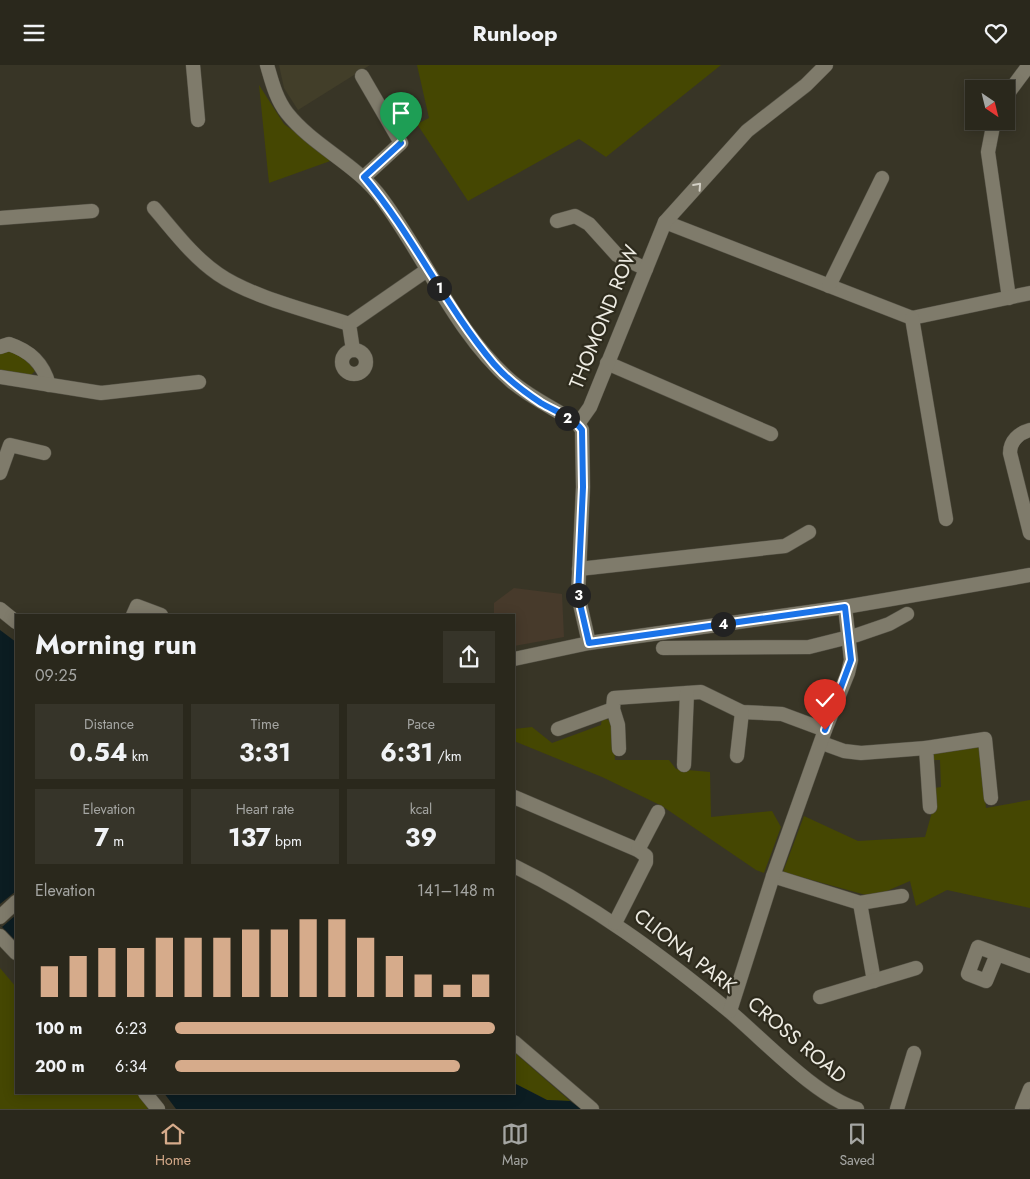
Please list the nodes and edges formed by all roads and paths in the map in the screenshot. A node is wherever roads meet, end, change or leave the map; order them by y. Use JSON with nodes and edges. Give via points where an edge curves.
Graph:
{"nodes":[{"id":1,"x":193,"y":65,"type":"edge"},
{"id":2,"x":267,"y":65,"type":"edge"},
{"id":3,"x":826,"y":65,"type":"edge"},
{"id":4,"x":1029,"y":65,"type":"edge"},
{"id":5,"x":362,"y":76,"type":"dead end"},
{"id":6,"x":1015,"y":84,"type":"edge"},
{"id":7,"x":198,"y":120,"type":"dead end"},
{"id":8,"x":992,"y":130,"type":"edge"},
{"id":9,"x":364,"y":177,"type":"junction"},
{"id":10,"x":882,"y":178,"type":"dead end"},
{"id":11,"x":154,"y":208,"type":"dead end"},
{"id":12,"x":92,"y":211,"type":"dead end"},
{"id":13,"x":0,"y":218,"type":"edge"},
{"id":14,"x":557,"y":221,"type":"dead end"},
{"id":15,"x":665,"y":222,"type":"junction"},
{"id":16,"x":646,"y":269,"type":"junction"},
{"id":17,"x":428,"y":270,"type":"junction"},
{"id":18,"x":829,"y":287,"type":"junction"},
{"id":19,"x":1030,"y":293,"type":"edge"},
{"id":20,"x":1009,"y":298,"type":"junction"},
{"id":21,"x":912,"y":318,"type":"junction"},
{"id":22,"x":349,"y":324,"type":"junction"},
{"id":23,"x":0,"y":347,"type":"edge"},
{"id":24,"x":353,"y":350,"type":"dead end"},
{"id":25,"x":607,"y":363,"type":"junction"},
{"id":26,"x":0,"y":377,"type":"edge"},
{"id":27,"x":199,"y":382,"type":"dead end"},
{"id":28,"x":49,"y":385,"type":"junction"},
{"id":29,"x":578,"y":424,"type":"junction"},
{"id":30,"x":1030,"y":430,"type":"edge"},
{"id":31,"x":771,"y":434,"type":"dead end"},
{"id":32,"x":5,"y":443,"type":"edge"},
{"id":33,"x":44,"y":453,"type":"dead end"},
{"id":34,"x":0,"y":473,"type":"edge"},
{"id":35,"x":946,"y":519,"type":"dead end"},
{"id":36,"x":809,"y":532,"type":"dead end"},
{"id":37,"x":1030,"y":533,"type":"edge"},
{"id":38,"x":579,"y":569,"type":"junction"},
{"id":39,"x":1030,"y":575,"type":"edge"},
{"id":40,"x":845,"y":607,"type":"junction"},
{"id":41,"x":0,"y":609,"type":"edge"},
{"id":42,"x":135,"y":611,"type":"edge"},
{"id":43,"x":154,"y":614,"type":"edge"},
{"id":44,"x":907,"y":614,"type":"dead end"},
{"id":45,"x":15,"y":621,"type":"edge"},
{"id":46,"x":849,"y":637,"type":"junction"},
{"id":47,"x":589,"y":643,"type":"junction"},
{"id":48,"x":663,"y":648,"type":"dead end"},
{"id":49,"x":515,"y":660,"type":"edge"},
{"id":50,"x":687,"y":693,"type":"junction"},
{"id":51,"x":613,"y":709,"type":"junction"},
{"id":52,"x":742,"y":712,"type":"junction"},
{"id":53,"x":558,"y":729,"type":"dead end"},
{"id":54,"x":824,"y":736,"type":"junction"},
{"id":55,"x":926,"y":748,"type":"junction"},
{"id":56,"x":619,"y":749,"type":"dead end"},
{"id":57,"x":737,"y":756,"type":"dead end"},
{"id":58,"x":684,"y":765,"type":"dead end"},
{"id":59,"x":515,"y":797,"type":"edge"},
{"id":60,"x":991,"y":798,"type":"dead end"},
{"id":61,"x":930,"y":807,"type":"dead end"},
{"id":62,"x":658,"y":812,"type":"dead end"},
{"id":63,"x":638,"y":850,"type":"junction"},
{"id":64,"x":515,"y":866,"type":"edge"},
{"id":65,"x":773,"y":876,"type":"junction"},
{"id":66,"x":902,"y":896,"type":"dead end"},
{"id":67,"x":860,"y":903,"type":"junction"},
{"id":68,"x":15,"y":904,"type":"edge"},
{"id":69,"x":0,"y":917,"type":"edge"},
{"id":70,"x":616,"y":923,"type":"junction"},
{"id":71,"x":0,"y":935,"type":"edge"},
{"id":72,"x":15,"y":952,"type":"edge"},
{"id":73,"x":997,"y":954,"type":"dead end"},
{"id":74,"x":1030,"y":966,"type":"edge"},
{"id":75,"x":916,"y":968,"type":"dead end"},
{"id":76,"x":874,"y":981,"type":"junction"},
{"id":77,"x":820,"y":997,"type":"dead end"},
{"id":78,"x":730,"y":1011,"type":"junction"},
{"id":79,"x":515,"y":1043,"type":"edge"},
{"id":80,"x":914,"y":1053,"type":"dead end"},
{"id":81,"x":1030,"y":1089,"type":"edge"},
{"id":82,"x":146,"y":1094,"type":"edge"},
{"id":83,"x":158,"y":1109,"type":"edge"},
{"id":84,"x":592,"y":1109,"type":"edge"},
{"id":85,"x":857,"y":1109,"type":"edge"},
{"id":86,"x":897,"y":1109,"type":"edge"},
{"id":87,"x":1022,"y":1109,"type":"edge"}],
"edges":[{"from":1,"to":7,"type":"street"},
{"from":2,"to":9,"type":"street","via":[[287,113],[302,129]]},
{"from":15,"to":3,"type":"street","one_way":true,"via":[[747,131],[806,85]]},
{"from":4,"to":6,"type":"street"},
{"from":5,"to":9,"type":"street","via":[[401,143]]},
{"from":8,"to":20,"type":"street","via":[[988,152]]},
{"from":9,"to":17,"type":"street","via":[[383,199]]},
{"from":10,"to":18,"type":"street"},
{"from":11,"to":22,"type":"street","via":[[190,251],[218,274],[257,293]]},
{"from":12,"to":13,"type":"street"},
{"from":14,"to":16,"type":"street","via":[[575,216],[589,224],[617,255]]},
{"from":15,"to":16,"type":"street","name":"THOMOND ROW"},
{"from":15,"to":18,"type":"street"},
{"from":16,"to":25,"type":"street","name":"THOMOND ROW"},
{"from":17,"to":22,"type":"street"},
{"from":17,"to":29,"type":"street","via":[[496,366],[523,391]]},
{"from":18,"to":21,"type":"street"},
{"from":19,"to":20,"type":"street"},
{"from":20,"to":21,"type":"street"},
{"from":21,"to":35,"type":"street"},
{"from":22,"to":24,"type":"street"},
{"from":23,"to":28,"type":"street","via":[[8,344],[26,350],[45,371]]},
{"from":25,"to":29,"type":"street","name":"THOMOND ROW","via":[[590,407]]},
{"from":25,"to":31,"type":"street"},
{"from":26,"to":28,"type":"street"},
{"from":27,"to":28,"type":"street","via":[[101,393]]},
{"from":29,"to":38,"type":"street","via":[[582,430],[583,487]]},
{"from":30,"to":37,"type":"street","via":[[1018,435],[1010,453]]},
{"from":32,"to":33,"type":"street"},
{"from":32,"to":34,"type":"street"},
{"from":36,"to":38,"type":"street","via":[[785,546]]},
{"from":38,"to":47,"type":"street","via":[[578,595]]},
{"from":39,"to":40,"type":"street"},
{"from":40,"to":46,"type":"street","name":"CROSS ROAD"},
{"from":40,"to":47,"type":"street"},
{"from":41,"to":45,"type":"street"},
{"from":42,"to":43,"type":"street"},
{"from":44,"to":46,"type":"street","via":[[889,624]]},
{"from":46,"to":48,"type":"street","via":[[809,647]]},
{"from":46,"to":54,"type":"street","name":"CROSS ROAD","via":[[851,660],[848,673]]},
{"from":47,"to":49,"type":"street"},
{"from":50,"to":51,"type":"street","via":[[614,699]]},
{"from":50,"to":52,"type":"street","via":[[701,692]]},
{"from":50,"to":58,"type":"street"},
{"from":51,"to":53,"type":"street"},
{"from":51,"to":56,"type":"street","via":[[618,725]]},
{"from":52,"to":54,"type":"street","via":[[782,714]]},
{"from":52,"to":57,"type":"street"},
{"from":54,"to":55,"type":"street","via":[[844,751],[861,753]]},
{"from":54,"to":65,"type":"street","name":"CROSS ROAD"},
{"from":55,"to":60,"type":"street","via":[[985,739]]},
{"from":55,"to":61,"type":"street"},
{"from":59,"to":63,"type":"street"},
{"from":62,"to":63,"type":"street"},
{"from":63,"to":70,"type":"street","name":"CLIONA PARK","via":[[646,856],[646,862]]},
{"from":64,"to":70,"type":"street","name":"CLIONA PARK"},
{"from":65,"to":67,"type":"street"},
{"from":65,"to":78,"type":"street","name":"CROSS ROAD"},
{"from":66,"to":67,"type":"street"},
{"from":67,"to":76,"type":"street"},
{"from":68,"to":69,"type":"street"},
{"from":70,"to":78,"type":"street","name":"CLIONA PARK"},
{"from":71,"to":72,"type":"street"},
{"from":73,"to":74,"type":"street"},
{"from":75,"to":76,"type":"street"},
{"from":76,"to":77,"type":"street"},
{"from":78,"to":85,"type":"street","name":"CROSS ROAD","via":[[835,1099]]},
{"from":79,"to":84,"type":"street"},
{"from":80,"to":86,"type":"street"},
{"from":81,"to":87,"type":"street"},
{"from":82,"to":83,"type":"street"}]}
